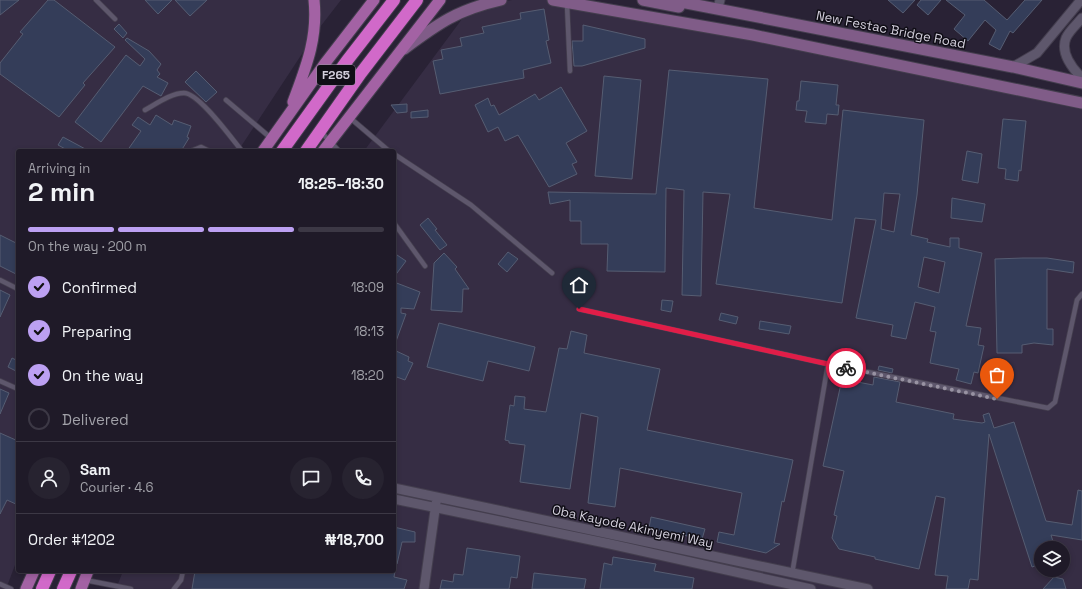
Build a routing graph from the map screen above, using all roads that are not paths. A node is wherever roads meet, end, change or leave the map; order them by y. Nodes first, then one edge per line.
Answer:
1 (96, 0) edge
2 (314, 0) edge
3 (374, 0) edge
4 (394, 0) edge
5 (417, 0) edge
6 (440, 0) edge
7 (501, 0) edge
8 (554, 0) edge
9 (600, 0) edge
10 (643, 0) edge
11 (671, 0) edge
12 (1081, 0) edge
13 (567, 2) junction
14 (719, 4) edge
15 (1082, 18) edge
16 (115, 20) dead end
17 (799, 25) junction
18 (794, 43) junction
19 (396, 55) junction
20 (1013, 66) junction
21 (570, 72) dead end
22 (1082, 78) edge
23 (1082, 83) edge
24 (226, 100) dead end
25 (1082, 103) edge
26 (144, 110) dead end
27 (349, 117) junction
28 (287, 118) junction
29 (319, 131) junction
30 (272, 139) junction
31 (331, 142) junction
32 (240, 149) edge
33 (264, 149) edge
34 (283, 149) edge
35 (307, 149) edge
36 (325, 149) edge
37 (337, 149) edge
38 (387, 149) edge
39 (396, 155) edge
40 (396, 226) edge
41 (425, 266) dead end
42 (552, 273) dead end
43 (0, 280) edge
44 (16, 288) edge
45 (1082, 294) edge
46 (579, 309) dead end
47 (828, 364) junction
48 (0, 381) edge
49 (16, 388) edge
50 (396, 488) edge
51 (437, 498) junction
52 (396, 499) edge
53 (435, 508) junction
54 (33, 573) edge
55 (49, 573) edge
56 (70, 573) edge
57 (183, 573) edge
58 (792, 574) junction
59 (85, 580) edge
60 (0, 584) edge
61 (11, 589) edge
62 (26, 589) edge
63 (42, 589) edge
64 (63, 589) edge
65 (131, 589) edge
66 (174, 589) edge
67 (424, 589) edge
68 (811, 589) edge
69 (868, 589) edge

1 - 16 lane
2 - 28 main road
3 - 28 main road
4 - 34 highway, F265
5 - 29 highway, F265
6 - 19 main road
7 - 19 main road
8 - 13 main road
9 - 18 main road
10 - 17 main road
11 - 14 main road, New Festac Bridge Road
12 - 20 street
13 - 18 main road
13 - 21 lane
14 - 17 main road, New Festac Bridge Road
15 - 22 street
17 - 20 main road, New Festac Bridge Road
18 - 25 main road
19 - 27 main road
20 - 23 main road, New Festac Bridge Road
24 - 30 lane
26 - 32 lane
27 - 31 main road
27 - 38 lane
28 - 30 main road
29 - 31 lane
29 - 35 highway, F265
30 - 33 main road
31 - 36 main road
31 - 37 lane
39 - 42 lane
40 - 41 lane
43 - 44 lane
45 - 47 lane
46 - 47 lane
47 - 58 lane
48 - 49 lane
50 - 51 street, Oba Kayode Akinyemi Way
51 - 53 street
51 - 58 street, Oba Kayode Akinyemi Way
52 - 53 street, Oba Kayode Akinyemi Way
53 - 67 street
53 - 68 street, Oba Kayode Akinyemi Way
54 - 62 main road
55 - 63 highway
56 - 64 highway
57 - 66 lane
58 - 69 street, Oba Kayode Akinyemi Way
59 - 65 lane
60 - 61 lane

